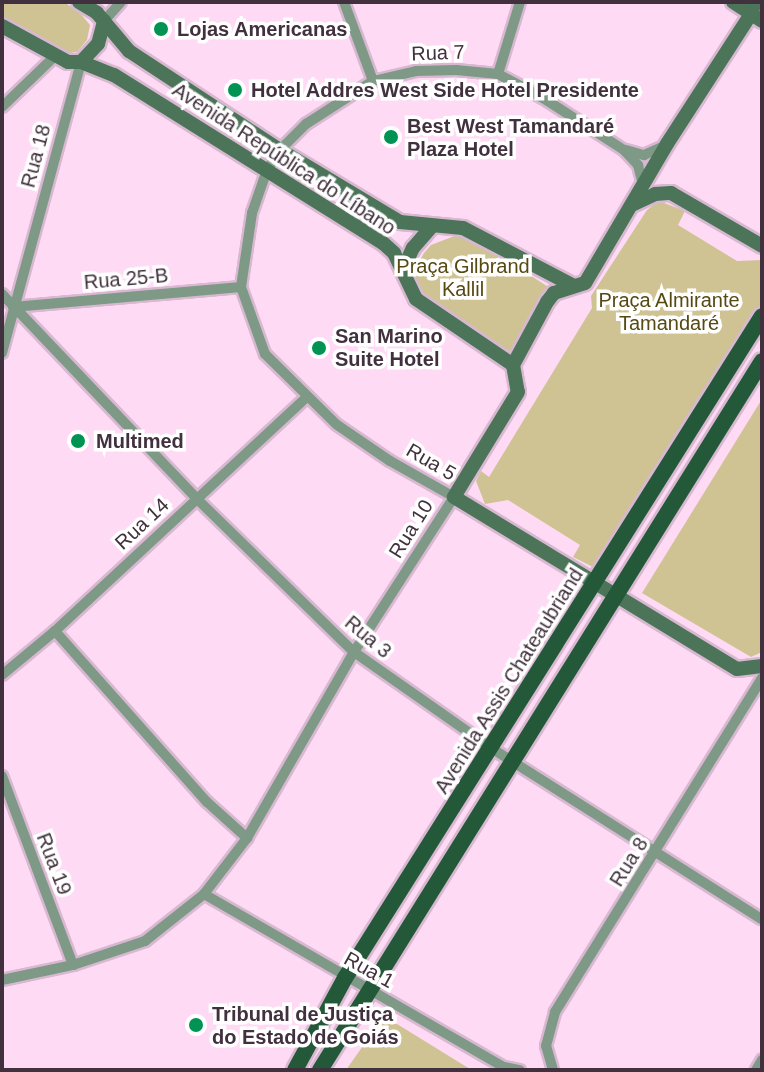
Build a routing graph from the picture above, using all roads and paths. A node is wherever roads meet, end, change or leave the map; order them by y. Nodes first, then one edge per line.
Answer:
1 (79, 2) edge
2 (121, 2) edge
3 (344, 2) edge
4 (520, 2) edge
5 (733, 2) edge
6 (756, 12) edge
7 (104, 21) junction
8 (2, 26) edge
9 (55, 56) junction
10 (81, 62) junction
11 (498, 74) junction
12 (373, 81) junction
13 (2, 107) edge
14 (667, 144) junction
15 (280, 150) junction
16 (624, 150) junction
17 (267, 170) junction
18 (643, 185) junction
19 (634, 204) junction
20 (431, 227) junction
21 (762, 246) edge
22 (403, 270) junction
23 (572, 285) junction
24 (241, 287) junction
25 (2, 294) edge
26 (13, 307) junction
27 (762, 316) edge
28 (2, 353) edge
29 (762, 361) edge
30 (513, 365) junction
31 (307, 397) junction
32 (454, 497) junction
33 (196, 498) junction
34 (595, 583) junction
35 (614, 596) junction
36 (55, 631) junction
37 (354, 652) junction
38 (762, 666) edge
39 (2, 675) edge
40 (761, 682) edge
41 (491, 748) junction
42 (511, 760) junction
43 (2, 776) edge
44 (247, 838) junction
45 (656, 853) junction
46 (204, 894) junction
47 (762, 919) edge
48 (73, 965) junction
49 (345, 978) junction
50 (2, 980) edge
51 (367, 990) junction
52 (762, 1060) edge
53 (295, 1070) edge
54 (320, 1070) edge
55 (520, 1070) edge
56 (553, 1070) edge
57 (756, 1070) edge

1 - 7 main road, Avenida República do Líbano
2 - 7 street
3 - 12 street
4 - 11 street
5 - 6 main road
6 - 14 main road, Rua 10
7 - 10 main road
7 - 15 main road, Avenida República do Líbano
8 - 9 main road, Avenida República do Líbano
9 - 10 main road, Avenida República do Líbano
9 - 13 street
10 - 17 main road, Avenida República do Líbano
10 - 26 street, Rua 18
11 - 12 street, Rua 7
11 - 16 street, Rua 7
12 - 15 street, Rua 7
14 - 16 street
14 - 18 main road, Rua 10
15 - 17 street, Rua 7
15 - 20 main road, Avenida República do Líbano
16 - 18 street, Rua 7
17 - 22 main road, Avenida República do Líbano
17 - 24 street, Rua 5
18 - 19 main road, Rua 10
19 - 21 main road
19 - 23 main road, Rua 10
20 - 22 main road
20 - 23 main road, Avenida República do Líbano
22 - 30 main road, Avenida República do Líbano
23 - 30 main road, Rua 10
24 - 26 street, Rua 25-B
24 - 31 street, Rua 5
25 - 26 street, Rua 3
26 - 28 street, Rua 18
26 - 33 street, Rua 3
27 - 34 main road, Avenida Assis Chateaubriand
29 - 35 main road
30 - 32 main road, Rua 10
31 - 32 street, Rua 5
31 - 33 street, Rua 14
32 - 34 main road, Rua 5
32 - 37 street, Rua 10
33 - 36 street, Rua 14
33 - 37 street, Rua 3
34 - 35 main road, Rua 5
34 - 41 main road, Avenida Assis Chateaubriand
35 - 38 main road, Rua 5
35 - 42 main road
36 - 39 street, Rua 14
36 - 44 street
37 - 41 street, Rua 3
37 - 44 street, Rua 10
40 - 45 street, Rua 8
41 - 42 street, Rua 3
41 - 49 main road, Avenida Assis Chateaubriand
42 - 45 street, Rua 3
42 - 51 main road
43 - 48 street, Rua 19
44 - 46 street, Rua 10
45 - 47 street, Rua 3
45 - 56 street, Rua 8
46 - 48 street, Rua 10
46 - 49 street, Rua 1
48 - 50 street, Rua 10
49 - 51 street, Rua 1
49 - 53 main road, Avenida Assis Chateaubriand
51 - 54 main road
51 - 55 street, Rua 1
52 - 57 street

